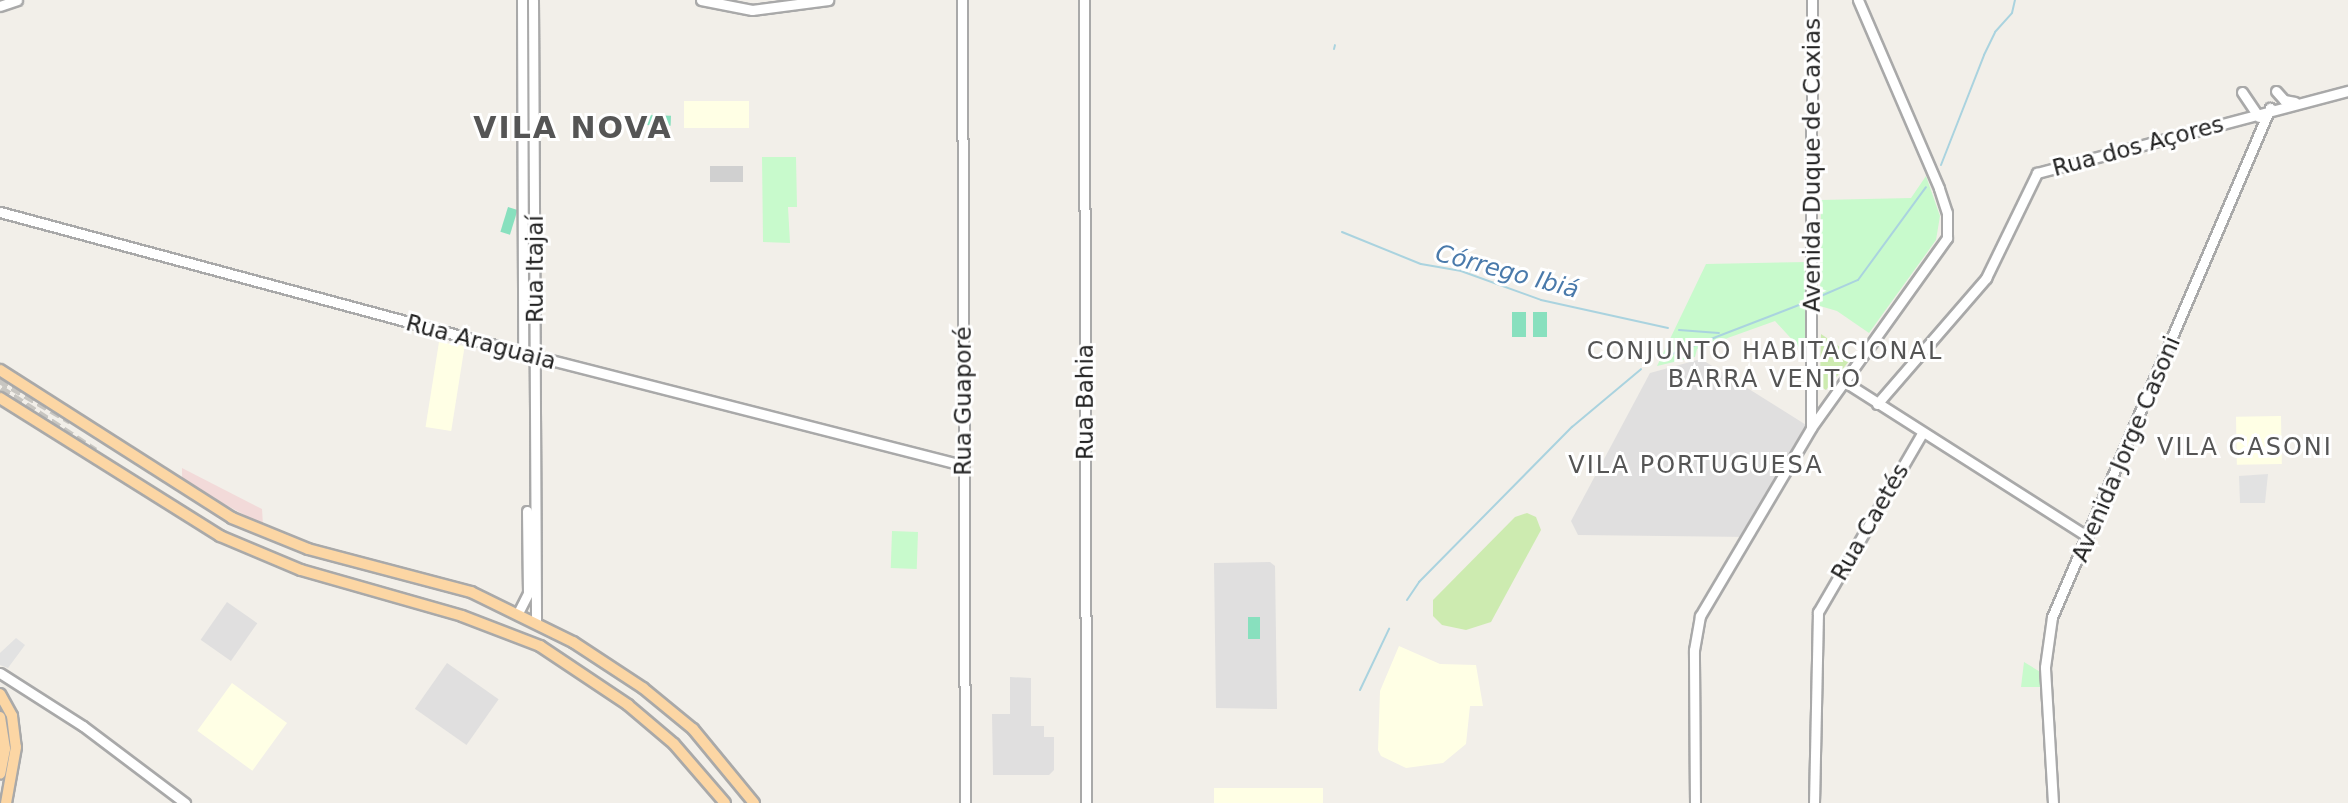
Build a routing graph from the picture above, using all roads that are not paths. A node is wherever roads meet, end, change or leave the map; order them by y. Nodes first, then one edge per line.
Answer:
1 (17, 0) edge
2 (522, 0) edge
3 (533, 0) edge
4 (701, 0) edge
5 (828, 0) edge
6 (962, 0) edge
7 (1084, 0) edge
8 (1812, 0) edge
9 (1858, 0) edge
10 (0, 6) edge
11 (2277, 91) dead end
12 (2348, 91) edge
13 (2242, 92) dead end
14 (2296, 103) junction
15 (2270, 108) junction
16 (2257, 113) junction
17 (2262, 129) junction
18 (0, 212) edge
19 (523, 353) junction
20 (535, 356) junction
21 (0, 370) edge
22 (1844, 382) junction
23 (0, 398) edge
24 (1877, 404) junction
25 (1811, 428) junction
26 (1922, 433) junction
27 (964, 465) junction
28 (527, 511) dead end
29 (2088, 537) junction
30 (518, 613) junction
31 (536, 622) junction
32 (0, 673) edge
33 (0, 694) edge
34 (0, 717) edge
35 (0, 774) edge
36 (6, 803) edge
37 (186, 803) edge
38 (725, 803) edge
39 (754, 803) edge
40 (965, 803) edge
41 (1086, 803) edge
42 (1695, 803) edge
43 (1814, 803) edge
44 (2053, 803) edge

1 - 10 street
2 - 19 street, Rua Itajaí
3 - 20 street, Rua Itajaí
4 - 5 street
6 - 27 street, Rua Guaporé
7 - 41 street, Rua Bahia
8 - 25 street, Avenida Duque de Caxias
9 - 22 street
11 - 14 street
12 - 14 street, Rua dos Açores
13 - 16 street
14 - 15 street, Rua dos Açores
15 - 16 street, Rua dos Açores
15 - 17 street, Avenida Jorge Casoni
16 - 17 street
16 - 24 street, Rua dos Açores
17 - 29 street, Avenida Jorge Casoni
18 - 19 street, Rua Araguaia
19 - 20 street, Rua Araguaia
20 - 27 street, Rua Araguaia
20 - 31 street, Rua Itajaí
21 - 30 main road
22 - 24 street
22 - 25 street
23 - 38 main road
24 - 26 street
25 - 42 street, Avenida Duque de Caxias
26 - 29 street
26 - 43 street, Rua Caetés
27 - 40 street, Rua Guaporé
28 - 30 street
29 - 44 street, Avenida Jorge Casoni
30 - 31 main road
31 - 39 main road
32 - 37 street
33 - 36 main road
34 - 35 main road

